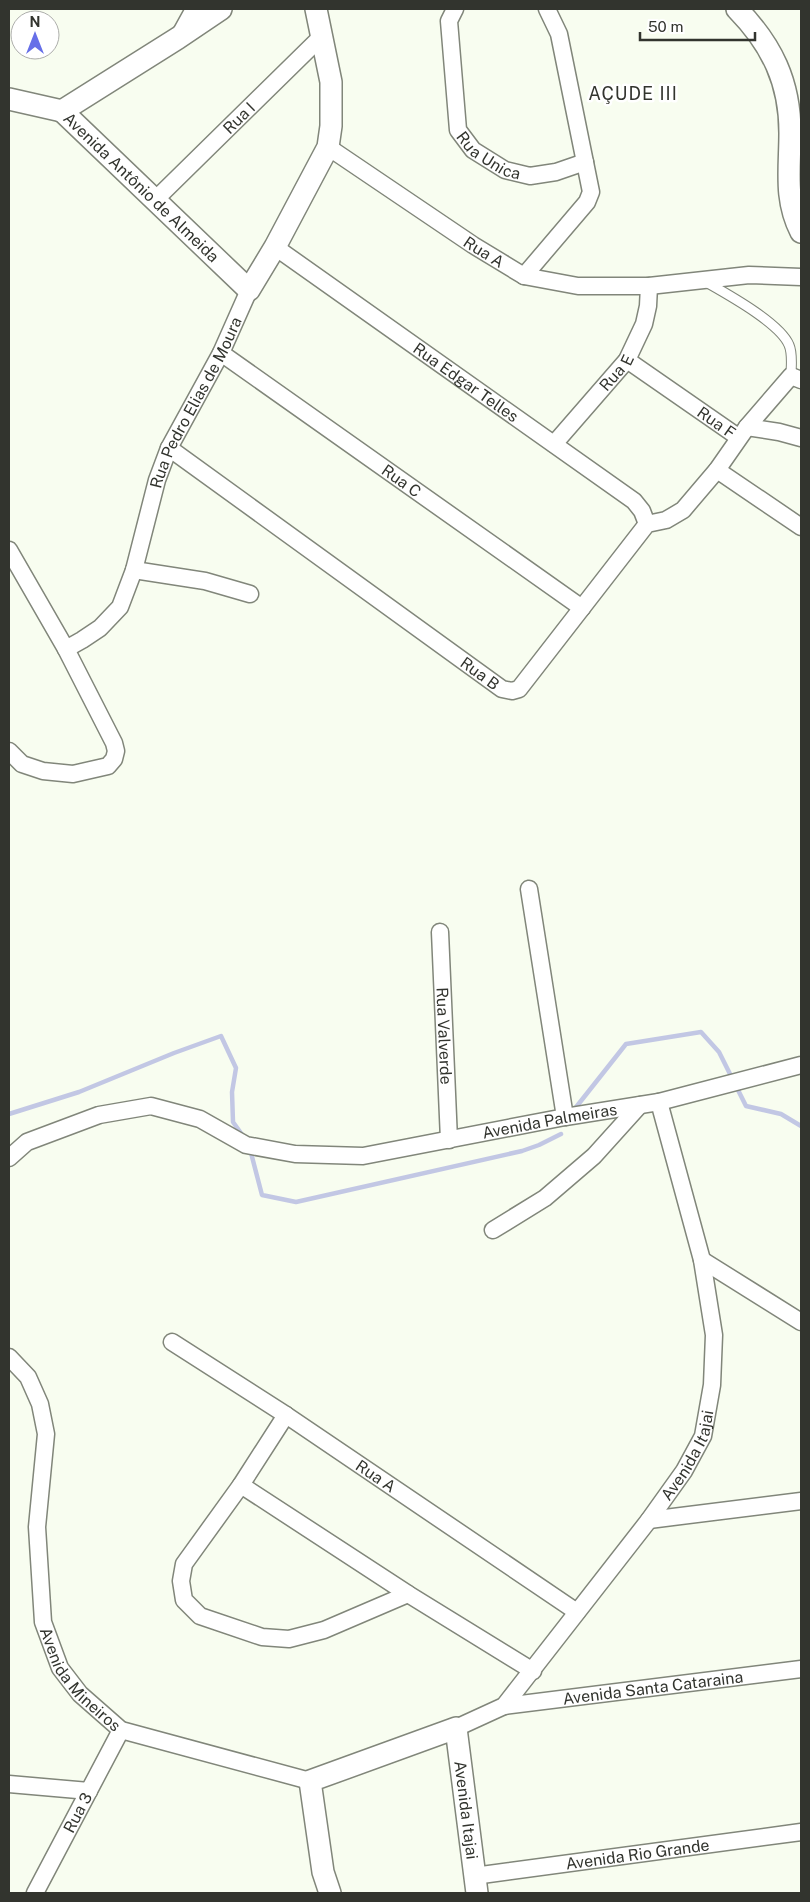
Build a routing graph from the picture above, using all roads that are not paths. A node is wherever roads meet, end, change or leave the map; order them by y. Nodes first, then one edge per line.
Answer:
1 (194, 9) edge
2 (221, 9) edge
3 (316, 9) edge
4 (455, 9) edge
5 (547, 9) edge
6 (738, 9) edge
7 (322, 36) junction
8 (178, 38) junction
9 (9, 99) edge
10 (62, 111) junction
11 (328, 147) junction
12 (585, 162) junction
13 (156, 199) junction
14 (801, 232) edge
15 (276, 247) junction
16 (524, 276) junction
17 (801, 277) edge
18 (702, 280) junction
19 (649, 286) junction
20 (249, 290) junction
21 (221, 353) junction
22 (627, 360) junction
23 (796, 378) edge
24 (742, 432) junction
25 (801, 438) edge
26 (554, 444) junction
27 (169, 448) junction
28 (717, 470) junction
29 (647, 524) junction
30 (801, 527) edge
31 (9, 550) edge
32 (134, 570) junction
33 (250, 594) dead end
34 (582, 608) junction
35 (66, 649) junction
36 (9, 751) edge
37 (529, 889) dead end
38 (440, 932) dead end
39 (801, 1064) edge
40 (659, 1102) junction
41 (640, 1105) junction
42 (566, 1117) junction
43 (449, 1140) junction
44 (9, 1158) edge
45 (493, 1230) dead end
46 (702, 1260) junction
47 (801, 1322) edge
48 (172, 1342) dead end
49 (9, 1356) edge
50 (286, 1416) junction
51 (241, 1485) junction
52 (801, 1501) edge
53 (649, 1520) junction
54 (408, 1594) junction
55 (577, 1612) junction
56 (801, 1669) edge
57 (533, 1671) junction
58 (504, 1706) junction
59 (456, 1728) junction
60 (121, 1730) junction
61 (310, 1781) junction
62 (9, 1784) edge
63 (89, 1791) junction
64 (801, 1832) edge
65 (476, 1884) edge
66 (35, 1893) edge
67 (330, 1893) edge

1 - 8 street
2 - 8 street, Avenida Antônio de Almeida
3 - 7 street
4 - 12 street, Rua Unica
5 - 12 street
6 - 14 street
7 - 11 street
7 - 13 street, Rua I
8 - 10 street, Avenida Antônio de Almeida
9 - 10 street
10 - 13 street, Avenida Antônio de Almeida
11 - 15 street, Rua Pedro Elias de Moura
11 - 16 street, Rua A
12 - 16 street
13 - 20 street, Avenida Antônio de Almeida
15 - 20 street, Rua Pedro Elias de Moura
15 - 26 street, Rua Edgar Telles
16 - 19 street, Rua A
17 - 18 street, Rua A
18 - 19 street, Rua A
18 - 23 lane
19 - 22 street, Rua E
20 - 21 street, Rua Pedro Elias de Moura
21 - 27 street, Rua Pedro Elias de Moura
21 - 34 street, Rua C
22 - 24 street, Rua F
22 - 26 street, Rua E
23 - 24 street, Rua F
24 - 25 street
24 - 28 street
26 - 29 street, Rua Edgar Telles
27 - 32 street, Rua Pedro Elias de Moura
27 - 34 street, Rua B
28 - 29 street
28 - 30 street
29 - 34 street, Rua B
31 - 35 street
32 - 33 street
32 - 35 street, Rua Pedro Elias de Moura
35 - 36 street
37 - 42 street
38 - 43 street, Rua Valverde
39 - 40 street, Avenida Palmeiras
40 - 41 street, Avenida Palmeiras
40 - 46 street, Avenida Itajai
41 - 42 street, Avenida Palmeiras
41 - 45 street
42 - 43 street, Avenida Palmeiras
43 - 44 street, Avenida Palmeiras
46 - 47 street
46 - 53 street, Avenida Itajai
48 - 50 street, Rua A
49 - 60 street, Avenida Mineiros
50 - 51 street
50 - 55 street, Rua A
51 - 54 street
51 - 54 street
52 - 53 street
53 - 55 street, Avenida Itajai
54 - 57 street
55 - 57 street, Avenida Itajai
56 - 58 street, Avenida Santa Cataraina
57 - 58 street, Avenida Itajai
58 - 59 street, Avenida Itajai
59 - 61 street, Avenida Itajai
59 - 65 street, Avenida Itajai
60 - 61 street, Avenida Mineiros
60 - 63 street, Rua 3
61 - 67 street
62 - 63 street
63 - 66 street, Rua 3
64 - 65 street, Avenida Rio Grande

